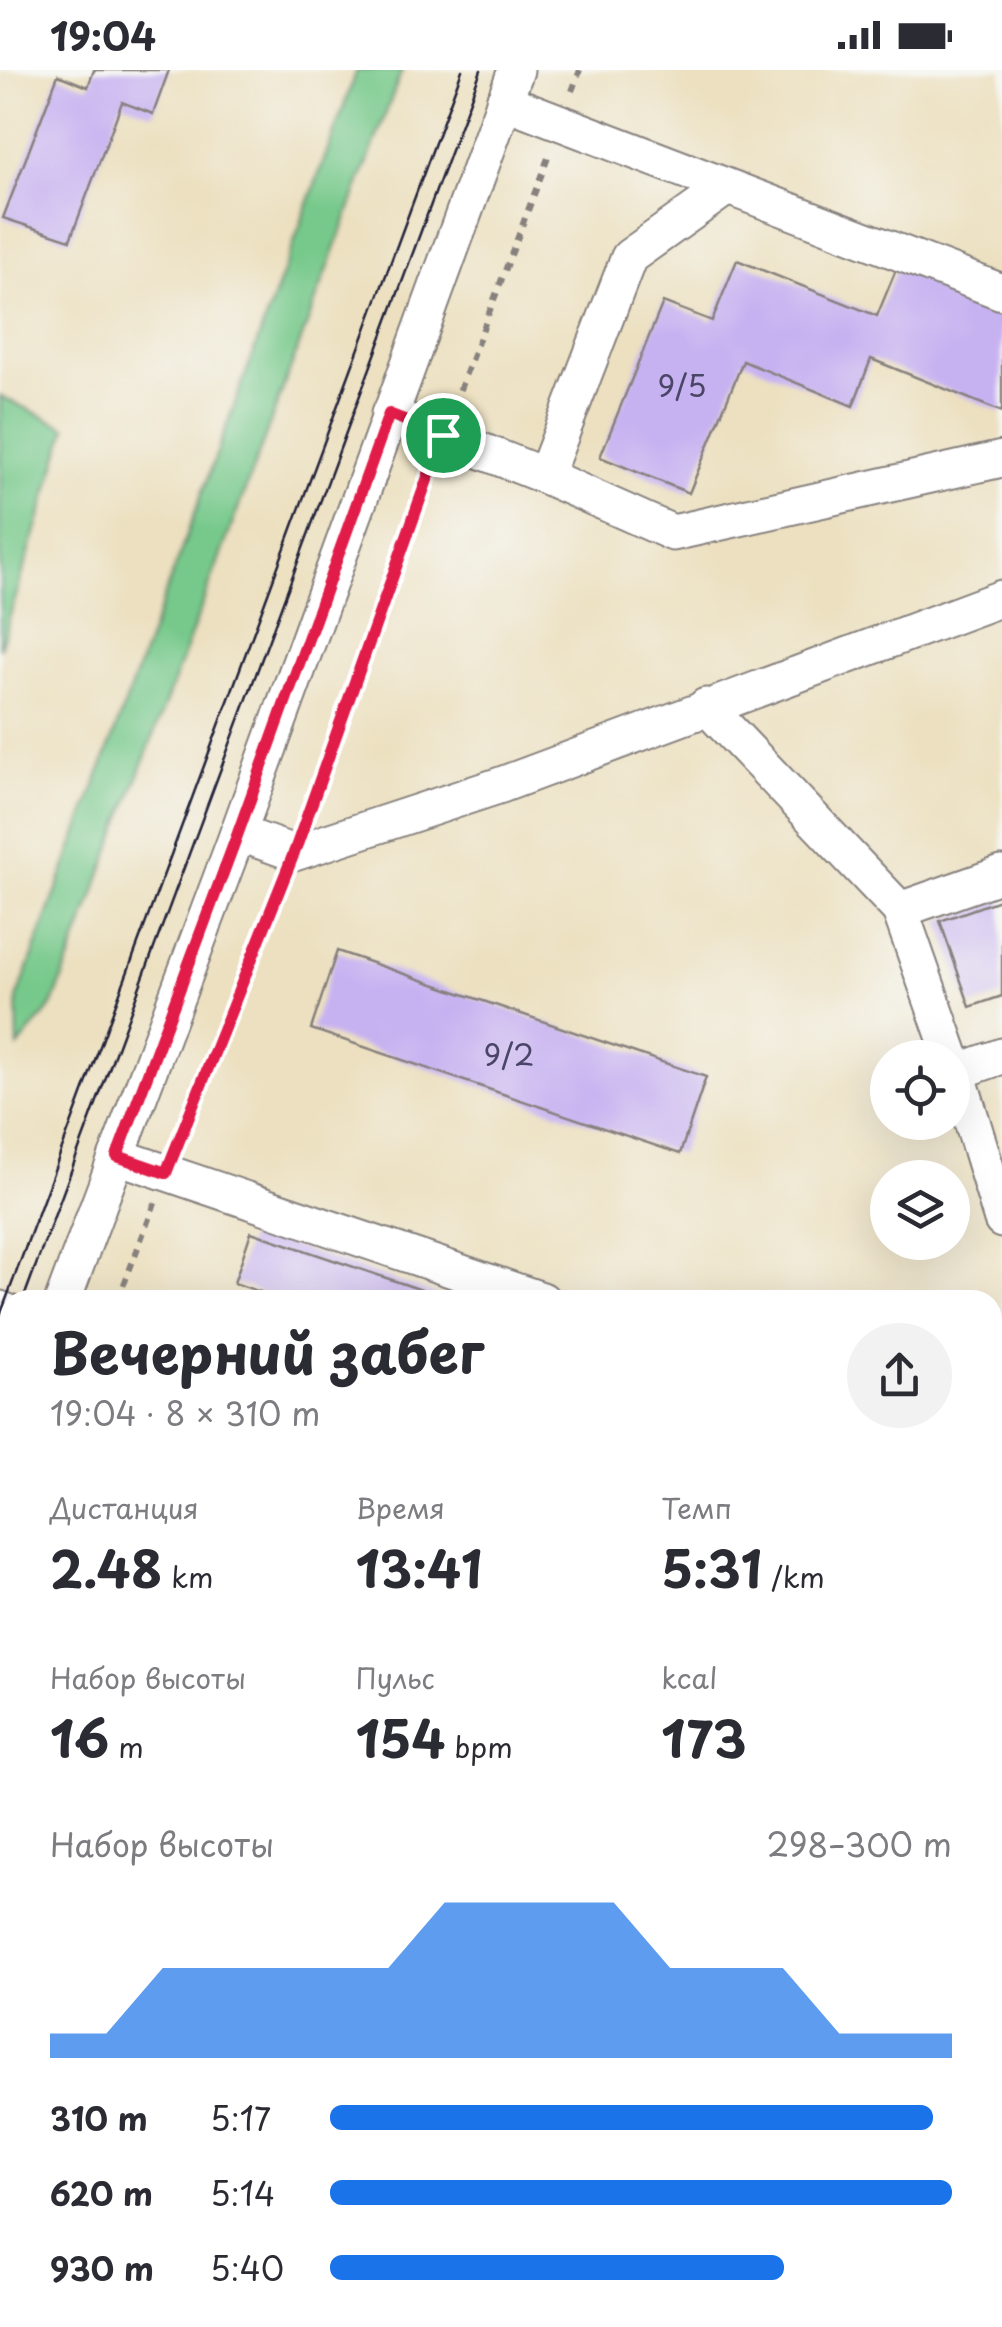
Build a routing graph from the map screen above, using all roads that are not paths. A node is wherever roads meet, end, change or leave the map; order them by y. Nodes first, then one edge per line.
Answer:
1 (510, 85) edge
2 (727, 187) junction
3 (1002, 292) edge
4 (389, 414) junction
5 (1002, 459) edge
6 (545, 476) junction
7 (1002, 598) edge
8 (706, 706) junction
9 (238, 833) junction
10 (1002, 874) edge
11 (900, 910) junction
12 (946, 1040) edge
13 (1002, 1056) edge
14 (970, 1061) edge
15 (970, 1115) edge
16 (117, 1156) junction
17 (1002, 1220) edge
18 (66, 1290) edge
19 (512, 1290) edge

1 - 2 street
1 - 4 street
2 - 3 street
2 - 6 street
4 - 6 street
4 - 9 street
5 - 6 street
7 - 8 street
8 - 9 street
8 - 11 street
9 - 16 street
10 - 11 street
11 - 12 street
13 - 14 street
15 - 17 street
16 - 18 street
16 - 19 street

